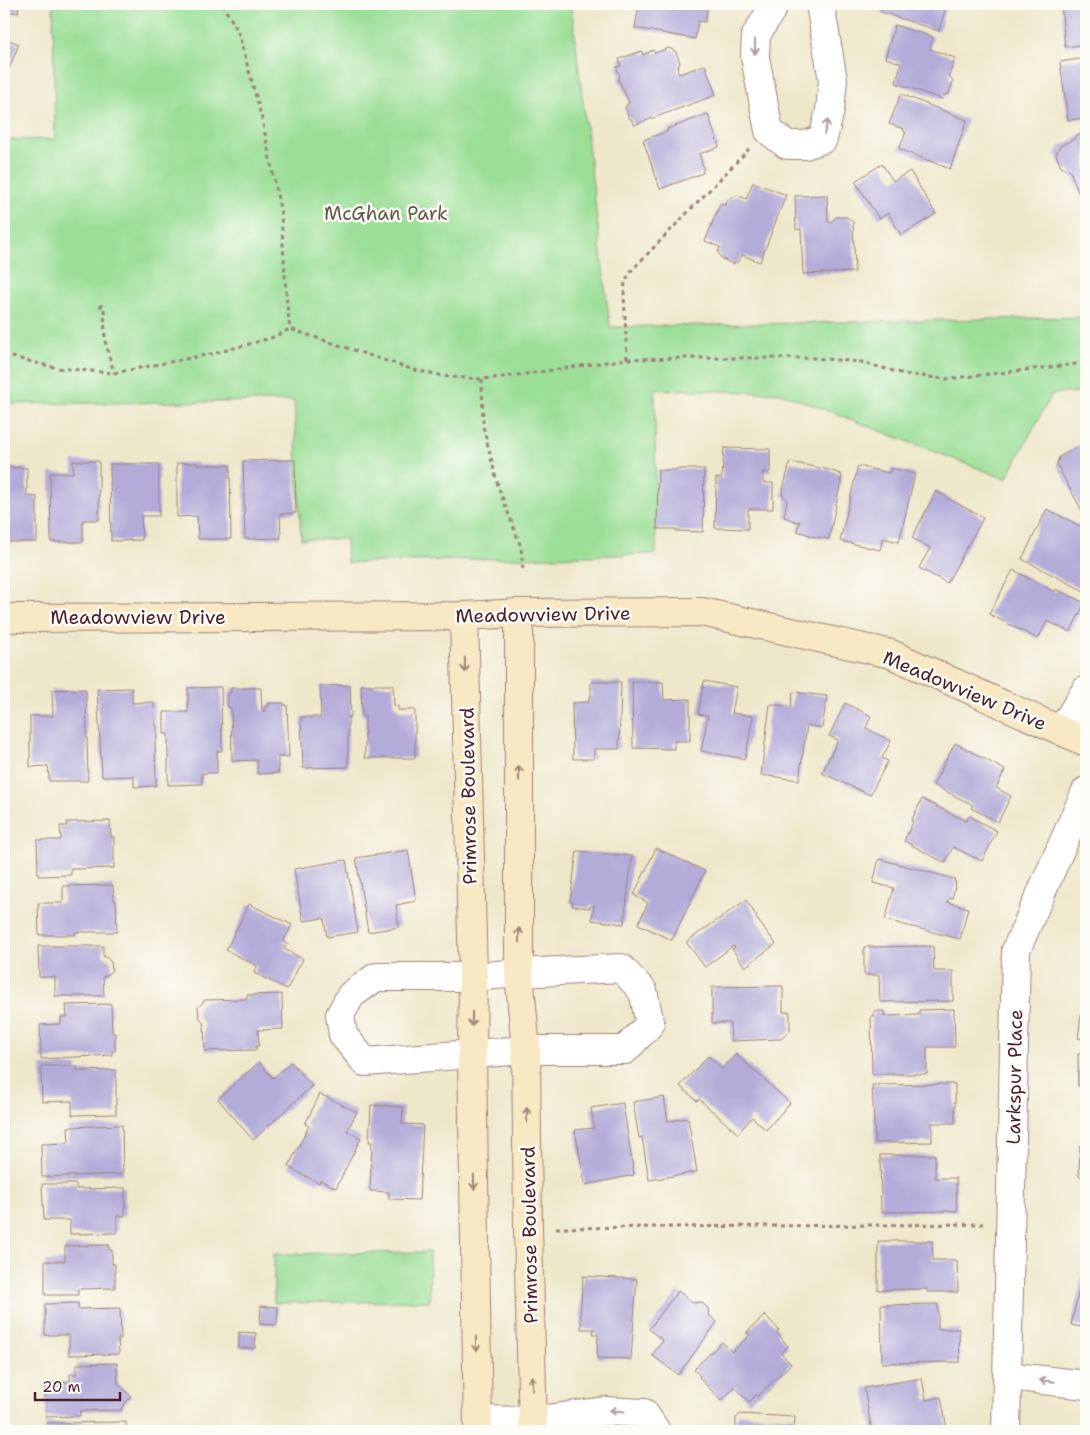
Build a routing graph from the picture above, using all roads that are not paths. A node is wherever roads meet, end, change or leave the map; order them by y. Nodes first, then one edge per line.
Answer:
1 (775, 4) edge
2 (820, 4) edge
3 (519, 613) junction
4 (464, 616) junction
5 (4, 618) edge
6 (1086, 690) edge
7 (1061, 731) junction
8 (1086, 742) edge
9 (1086, 792) edge
10 (520, 973) junction
11 (473, 977) junction
12 (526, 1050) junction
13 (472, 1054) junction
14 (1008, 1376) junction
15 (1086, 1385) edge
16 (478, 1426) edge
17 (533, 1426) edge
18 (656, 1431) edge
19 (1006, 1431) edge

1 -> 2 street
3 - 4 street, Meadowview Drive
3 - 7 street, Meadowview Drive
10 -> 3 street, Primrose Boulevard
4 - 5 street, Meadowview Drive
4 -> 11 street, Primrose Boulevard
6 - 7 street, Meadowview Drive
7 - 8 street, Meadowview Drive
9 - 14 street, Larkspur Place
10 - 11 street
10 - 12 street, Primrose Boulevard
10 - 12 street
11 -> 13 street, Primrose Boulevard
11 - 13 street
12 - 13 street
17 -> 12 street, Primrose Boulevard
13 -> 16 street, Primrose Boulevard
15 -> 14 street
14 - 19 street, Larkspur Place
16 - 17 street, Primrose Boulevard
18 -> 17 street, Primrose Boulevard

